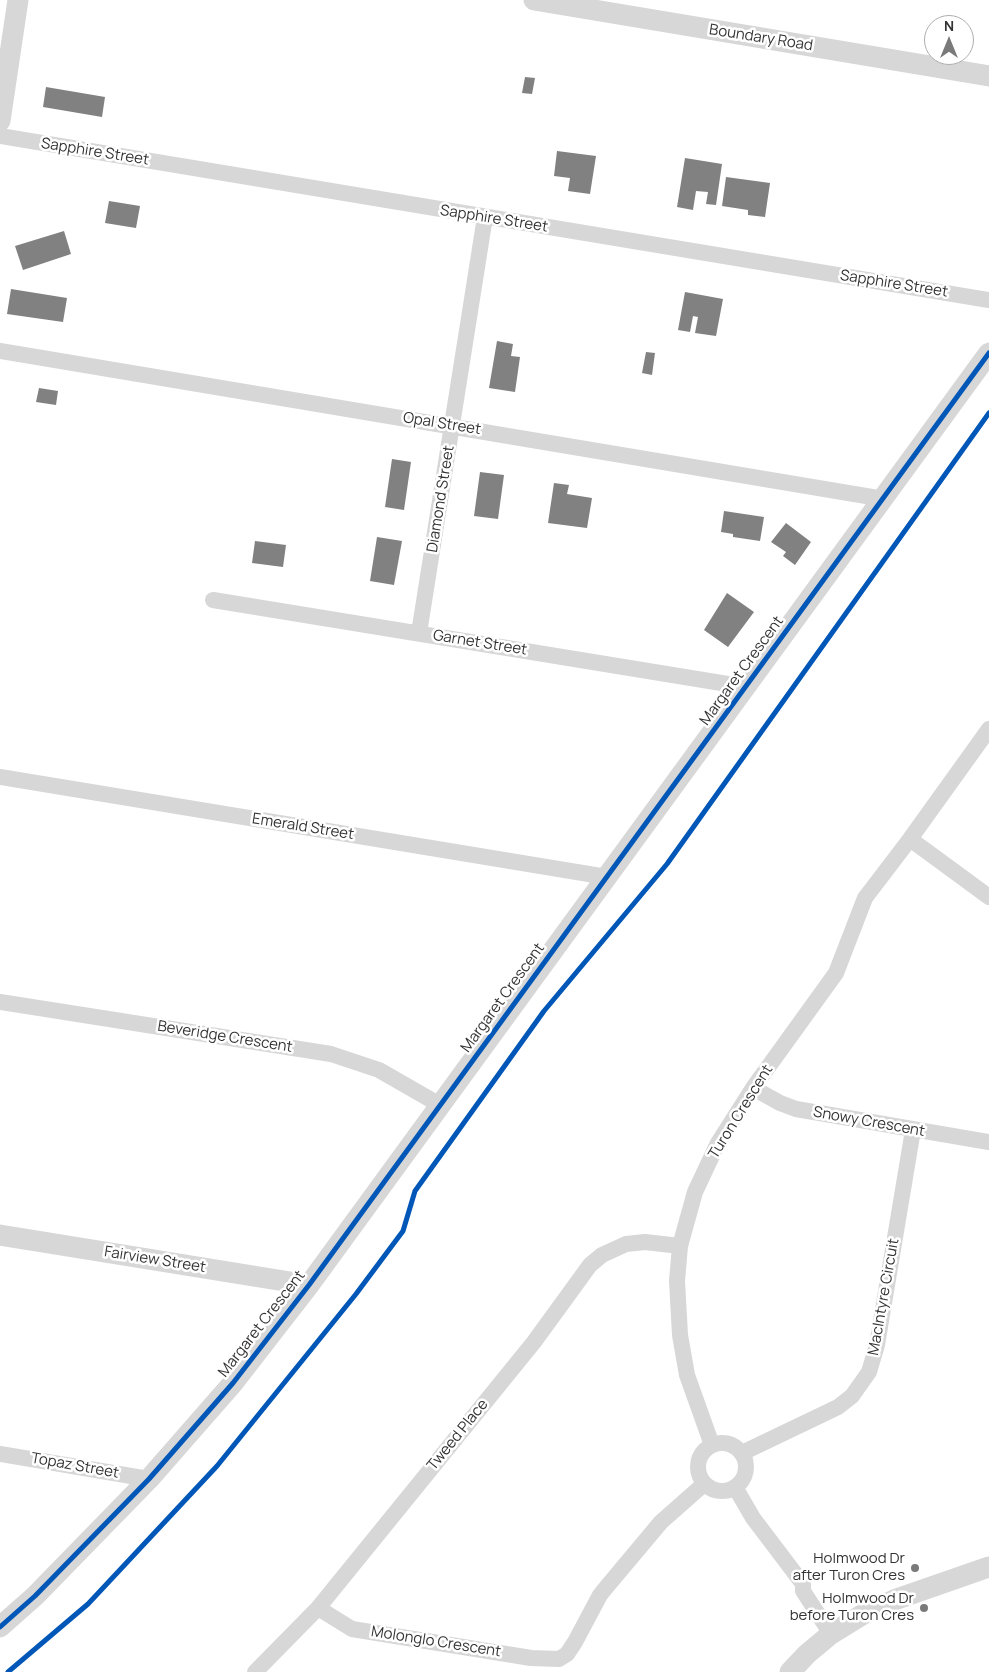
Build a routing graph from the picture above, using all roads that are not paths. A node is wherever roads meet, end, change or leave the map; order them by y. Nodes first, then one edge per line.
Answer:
1 (18, 0) edge
2 (534, 0) edge
3 (559, 2) edge
4 (989, 76) edge
5 (0, 122) edge
6 (0, 136) edge
7 (486, 217) junction
8 (989, 300) edge
9 (0, 351) edge
10 (989, 354) edge
11 (453, 425) junction
12 (884, 498) junction
13 (213, 600) dead end
14 (419, 633) junction
15 (746, 687) junction
16 (989, 728) edge
17 (0, 777) edge
18 (910, 839) junction
19 (606, 877) junction
20 (989, 897) edge
21 (0, 1002) edge
22 (753, 1088) junction
23 (440, 1105) junction
24 (912, 1130) junction
25 (989, 1142) edge
26 (0, 1235) edge
27 (680, 1246) junction
28 (309, 1285) junction
29 (712, 1445) junction
30 (742, 1453) junction
31 (0, 1454) edge
32 (149, 1479) junction
33 (704, 1484) junction
34 (735, 1487) junction
35 (989, 1567) edge
36 (318, 1608) junction
37 (0, 1628) edge
38 (836, 1632) junction
39 (255, 1672) edge
40 (790, 1672) edge

1 - 5 street
2 - 3 street, Boundary Road
3 - 4 street, Boundary Road
6 - 7 street, Sapphire Street
7 - 8 street, Sapphire Street
7 - 11 street, Diamond Street
9 - 11 street, Opal Street
10 - 12 street, Margaret Crescent
11 - 12 street, Opal Street
11 - 14 street, Diamond Street
12 - 15 street, Margaret Crescent
13 - 14 street, Garnet Street
14 - 15 street, Garnet Street
15 - 19 street, Margaret Crescent
16 - 18 street, Turon Crescent
17 - 19 street, Emerald Street
18 - 20 street
18 - 22 street, Turon Crescent
19 - 23 street, Margaret Crescent
21 - 23 street, Beveridge Crescent
22 - 24 street, Snowy Crescent
22 - 27 street, Turon Crescent
23 - 28 street, Margaret Crescent
24 - 25 street, Snowy Crescent
24 - 30 street, MacIntyre Circuit
26 - 28 street, Fairview Street
27 - 29 street, Turon Crescent
27 - 36 street, Tweed Place
28 - 32 street, Margaret Crescent
29 - 30 street
29 - 33 street
30 - 34 street
31 - 32 street, Topaz Street
32 - 37 street, Margaret Crescent
33 - 34 street
33 - 36 street, Molonglo Crescent
34 - 38 street
35 - 38 street
36 - 39 street, Tweed Place
38 - 40 street

